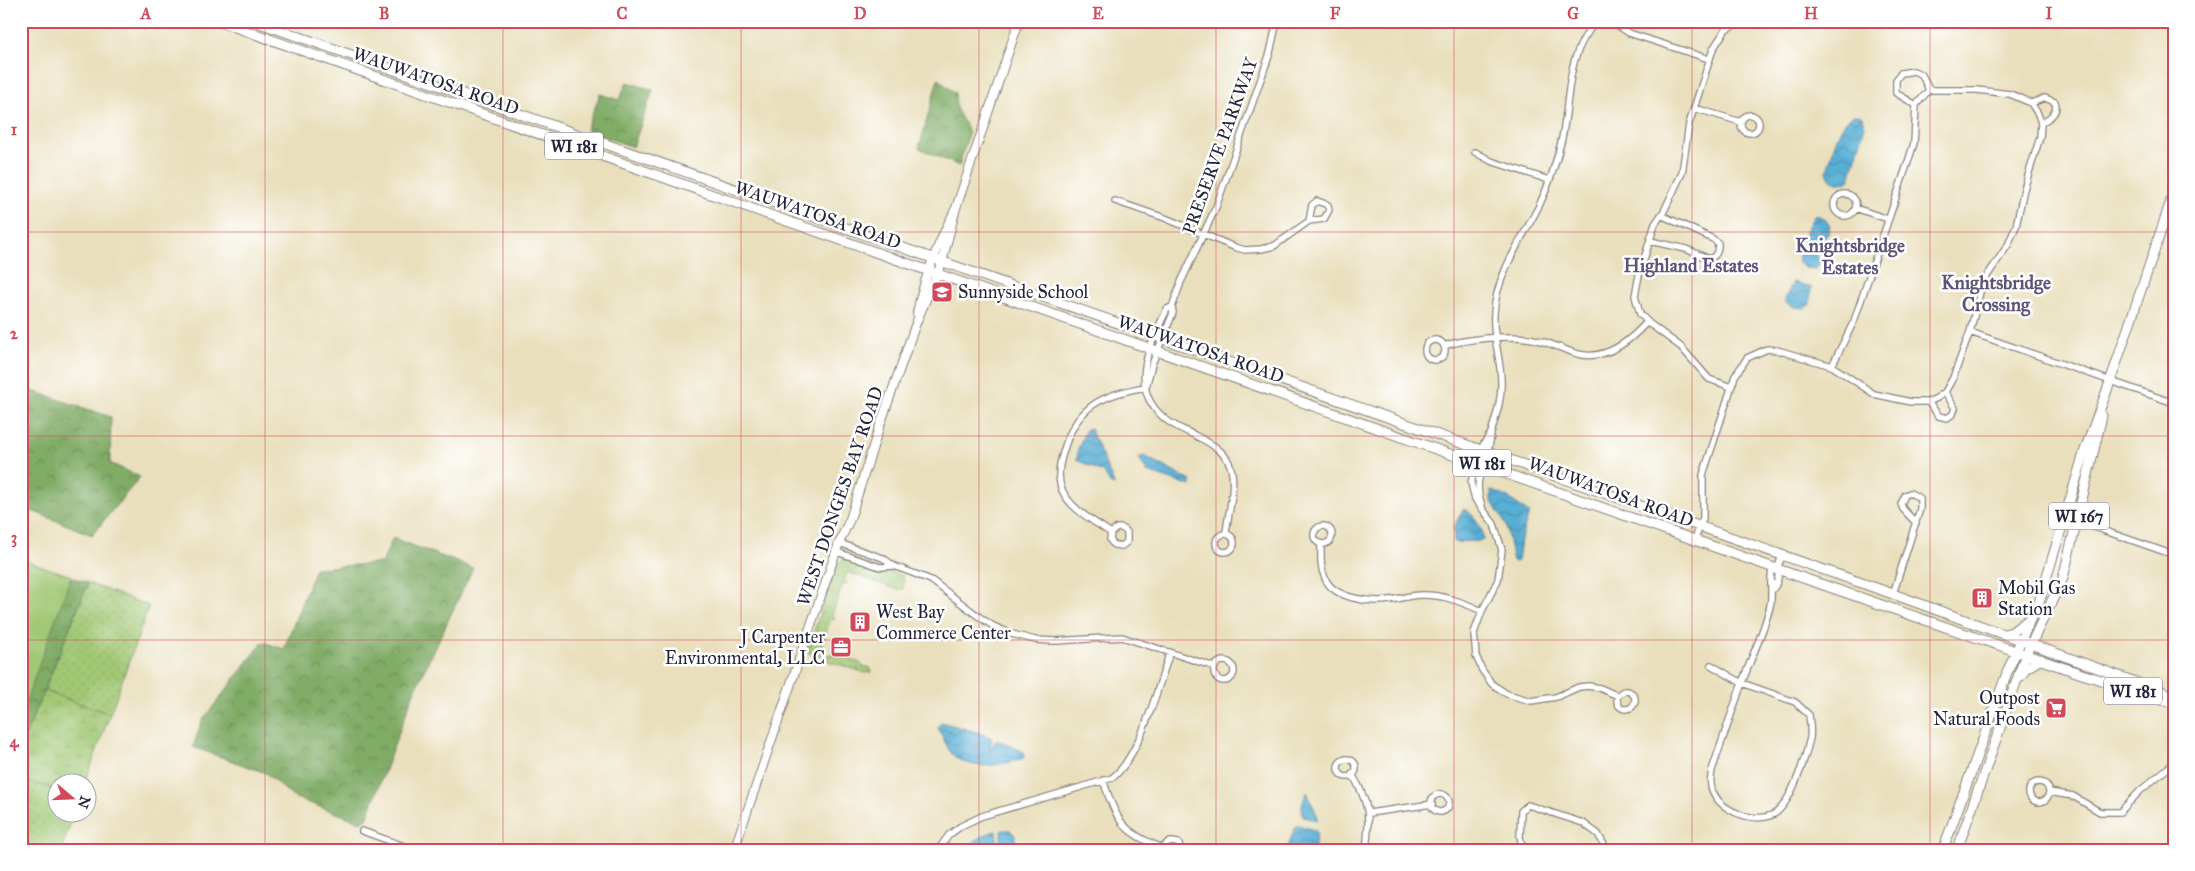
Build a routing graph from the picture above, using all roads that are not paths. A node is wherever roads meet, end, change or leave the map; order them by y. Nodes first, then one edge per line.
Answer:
1 (218, 21) edge
2 (254, 21) edge
3 (1019, 21) edge
4 (1277, 21) edge
5 (1597, 21) edge
6 (1611, 21) edge
7 (1742, 21) edge
8 (1709, 59) junction
9 (1929, 90) junction
10 (2031, 103) junction
11 (1916, 105) junction
12 (1694, 108) junction
13 (1741, 122) dead end
14 (2041, 123) junction
15 (1475, 152) dead end
16 (1549, 180) junction
17 (2174, 192) edge
18 (1115, 201) dead end
19 (1855, 208) dead end
20 (1661, 215) junction
21 (1888, 219) junction
22 (1309, 221) dead end
23 (1204, 235) junction
24 (1650, 240) junction
25 (936, 266) junction
26 (1647, 322) junction
27 (1970, 332) junction
28 (1159, 338) junction
29 (1496, 338) junction
30 (1444, 346) dead end
31 (1154, 350) junction
32 (1832, 366) junction
33 (2110, 382) junction
34 (1146, 386) junction
35 (1731, 386) junction
36 (1945, 392) junction
37 (1928, 402) junction
38 (2174, 403) edge
39 (1484, 451) junction
40 (1480, 463) junction
41 (2065, 517) junction
42 (2078, 521) junction
43 (1916, 523) junction
44 (1699, 528) junction
45 (1111, 532) dead end
46 (1226, 533) dead end
47 (1695, 539) junction
48 (840, 544) junction
49 (1321, 544) dead end
50 (837, 552) junction
51 (2174, 555) edge
52 (1782, 556) junction
53 (894, 566) junction
54 (1777, 569) junction
55 (1893, 594) junction
56 (1482, 611) junction
57 (2042, 611) junction
58 (2030, 618) junction
59 (2041, 625) junction
60 (1951, 628) junction
61 (2004, 634) junction
62 (1994, 643) junction
63 (2023, 647) junction
64 (2053, 651) junction
65 (1170, 652) junction
66 (2041, 659) junction
67 (2084, 663) junction
68 (1711, 665) dead end
69 (1215, 667) dead end
70 (2009, 668) junction
71 (1742, 683) junction
72 (2013, 689) junction
73 (1618, 696) dead end
74 (2174, 696) edge
75 (2174, 704) edge
76 (2007, 707) junction
77 (2174, 763) edge
78 (1352, 774) dead end
79 (1103, 780) junction
80 (2049, 792) dead end
81 (1432, 804) dead end
82 (1369, 813) junction
83 (362, 831) dead end
84 (1163, 849) edge
85 (415, 850) edge
86 (734, 850) edge
87 (938, 850) edge
88 (1182, 850) edge
89 (1366, 850) edge
90 (1523, 850) edge
91 (1607, 850) edge
92 (1943, 850) edge
93 (1957, 850) edge

1 - 25 main road, WAUWATOSA ROAD / WI 181
2 - 25 main road, WAUWATOSA ROAD / WI 181
3 - 25 street, WEST DONGES BAY ROAD
4 - 23 street, PRESERVE PARKWAY
5 - 16 street
6 - 8 street
7 - 8 street
8 - 12 street
9 - 10 street
9 - 11 street
9 - 11 street
10 - 14 street
10 - 14 street
11 - 21 street
12 - 13 street
12 - 20 street
14 - 27 street
15 - 16 street
16 - 29 street
17 - 33 main road, WI 167
18 - 23 street
19 - 21 street
20 - 24 street
20 - 24 street
21 - 32 street
22 - 23 street
23 - 28 street, PRESERVE PARKWAY
24 - 26 street
25 - 28 main road, WAUWATOSA ROAD / WI 181
25 - 31 main road, WAUWATOSA ROAD / WI 181
25 - 48 street, WEST DONGES BAY ROAD
26 - 29 street
26 - 35 street
27 - 33 street
27 - 36 street
28 - 31 street, PRESERVE PARKWAY
28 - 39 main road, WAUWATOSA ROAD / WI 181
29 - 30 street
29 - 39 street
31 - 34 street, PRESERVE PARKWAY
31 - 40 main road, WAUWATOSA ROAD / WI 181
32 - 35 street
32 - 37 street
33 - 38 street
33 - 41 main road, WI 167
33 - 42 main road, WI 167
34 - 45 street
34 - 46 street
35 - 44 street
36 - 37 street
36 - 37 street
39 - 40 street
39 - 44 main road, WAUWATOSA ROAD / WI 181
40 - 47 main road, WAUWATOSA ROAD / WI 181
40 - 56 street
41 - 42 street
41 - 57 main road, WI 167
42 - 51 street
42 - 57 main road, WI 167
43 - 43 street
43 - 55 street
44 - 47 street
44 - 52 main road, WAUWATOSA ROAD / WI 181
47 - 54 main road, WAUWATOSA ROAD / WI 181
48 - 50 street, WEST DONGES BAY ROAD
48 - 53 street
49 - 56 street
50 - 53 street
50 - 86 street, WEST DONGES BAY ROAD
52 - 54 street
52 - 55 main road, WAUWATOSA ROAD / WI 181
53 - 65 street
54 - 60 main road, WAUWATOSA ROAD / WI 181
54 - 71 street
55 - 61 main road, WAUWATOSA ROAD / WI 181
56 - 73 street
57 - 58 main road, WI 167
57 - 59 main road, WI 167
57 - 63 main road
58 - 61 main road
58 - 63 main road, WI 167
59 - 63 main road, WI 167
59 - 64 main road
60 - 62 main road, WAUWATOSA ROAD / WI 181
60 - 63 main road
61 - 63 main road, WAUWATOSA ROAD / WI 181
62 - 63 main road, WAUWATOSA ROAD / WI 181
62 - 70 main road
63 - 64 main road, WAUWATOSA ROAD / WI 181
63 - 66 main road, WAUWATOSA ROAD / WI 181
63 - 67 main road
63 - 70 main road, WI 167
63 - 72 main road, WI 167
63 - 76 main road
64 - 67 main road, WAUWATOSA ROAD / WI 181
65 - 69 street
65 - 79 street
66 - 72 main road
66 - 75 main road, WAUWATOSA ROAD / WI 181
67 - 74 main road, WAUWATOSA ROAD / WI 181
68 - 71 street
70 - 92 main road, WI 167
71 - 71 street
72 - 76 main road, WI 167
76 - 93 main road, WI 167
77 - 80 street
78 - 82 street
79 - 84 street
79 - 87 street
81 - 82 street
82 - 89 street
83 - 85 street
84 - 88 street
90 - 91 street

